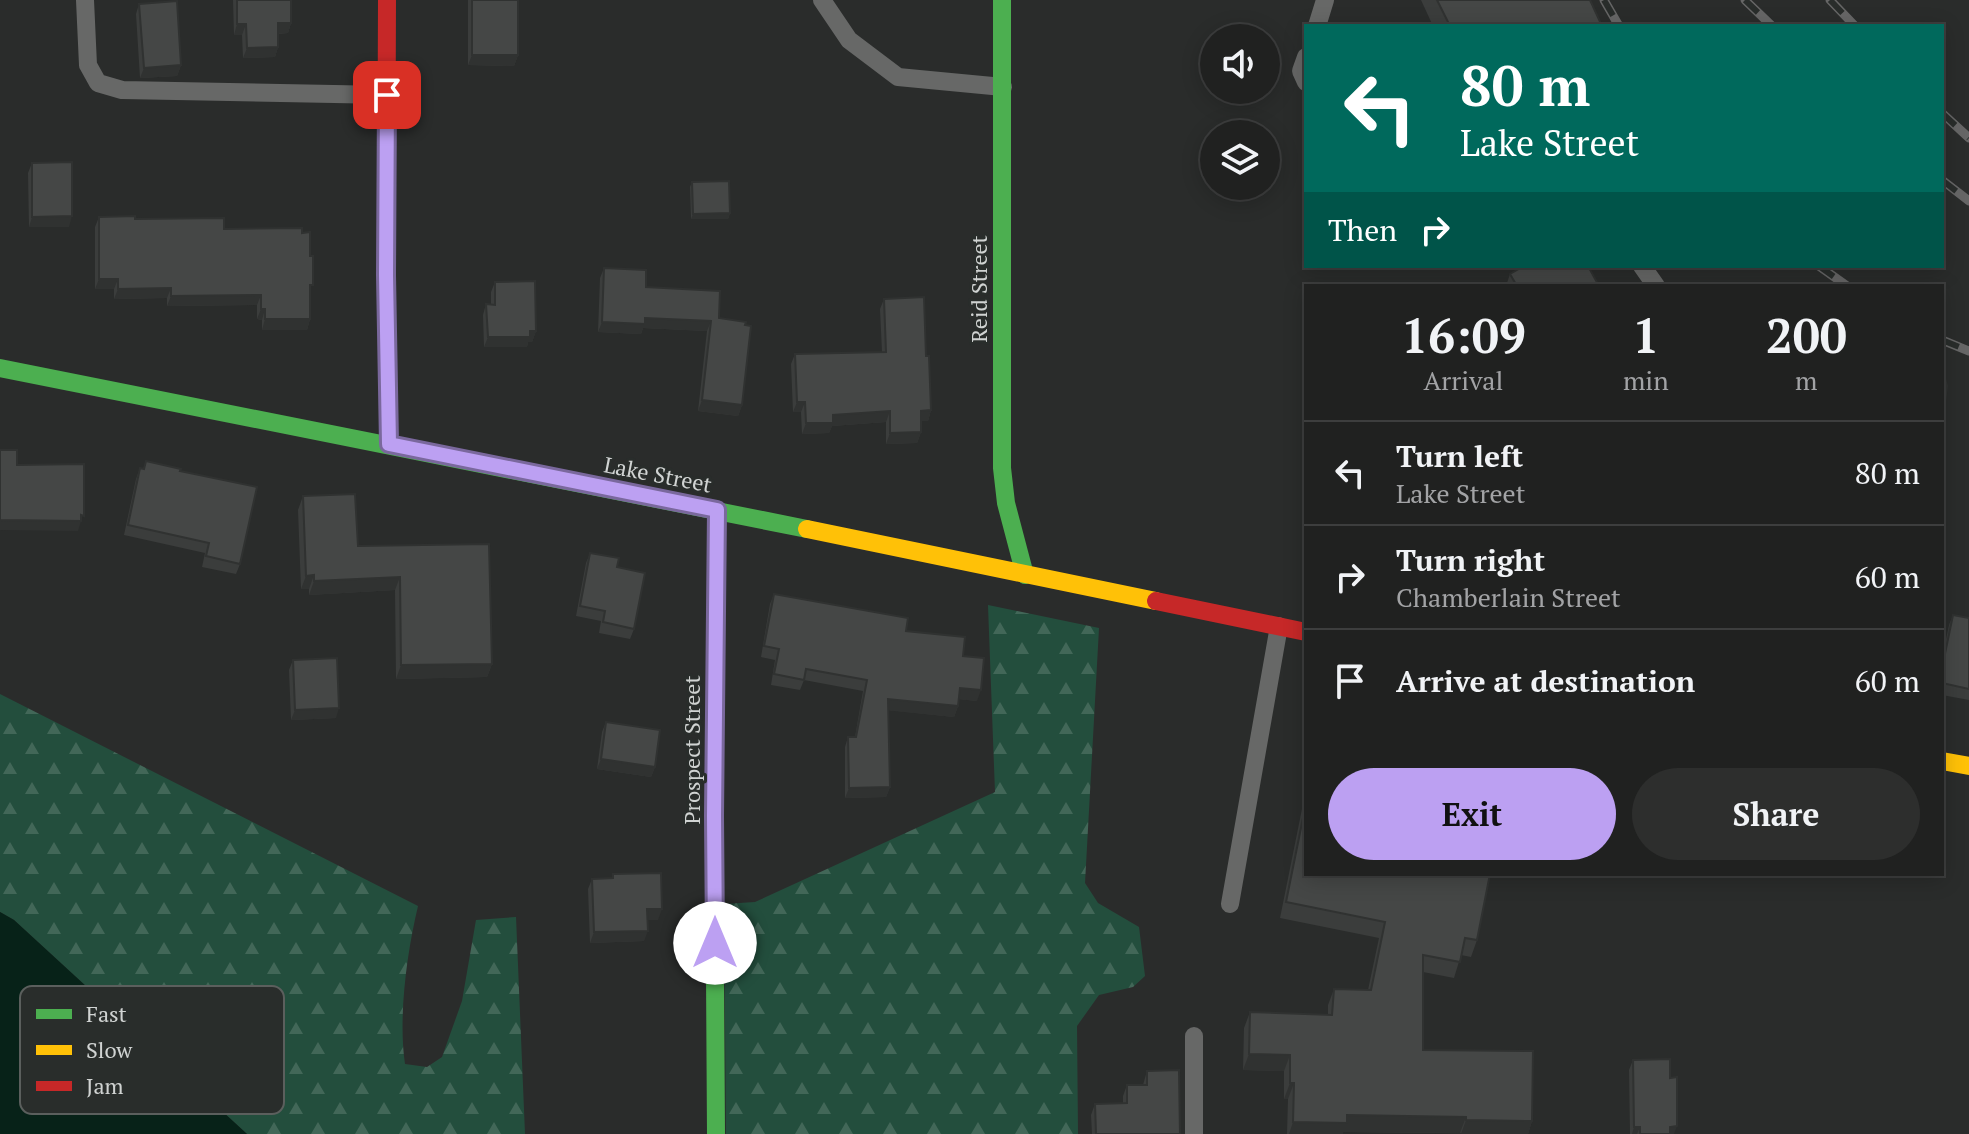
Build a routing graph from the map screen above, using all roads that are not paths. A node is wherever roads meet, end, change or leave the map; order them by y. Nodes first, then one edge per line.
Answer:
1 (85, 0) edge
2 (387, 0) edge
3 (822, 0) edge
4 (1002, 0) edge
5 (1325, 0) edge
6 (1318, 24) edge
7 (1003, 87) junction
8 (387, 95) junction
9 (0, 368) edge
10 (389, 444) junction
11 (717, 510) junction
12 (1025, 575) junction
13 (1279, 626) junction
14 (1304, 632) edge
15 (1944, 761) edge
16 (1969, 766) edge
17 (1230, 904) dead end
18 (1194, 1036) dead end
19 (716, 1134) edge
20 (1194, 1134) edge

1 - 8 lane
2 - 8 street
3 - 7 lane
4 - 7 street, Reid Street
5 - 6 lane
7 - 12 street, Reid Street
8 - 10 street
9 - 10 street, Lake Street
10 - 11 street, Lake Street
11 - 12 street, Lake Street
11 - 19 street, Prospect Street
12 - 13 street, Lake Street
13 - 14 street, Lake Street
13 - 17 lane
15 - 16 street
18 - 20 lane

